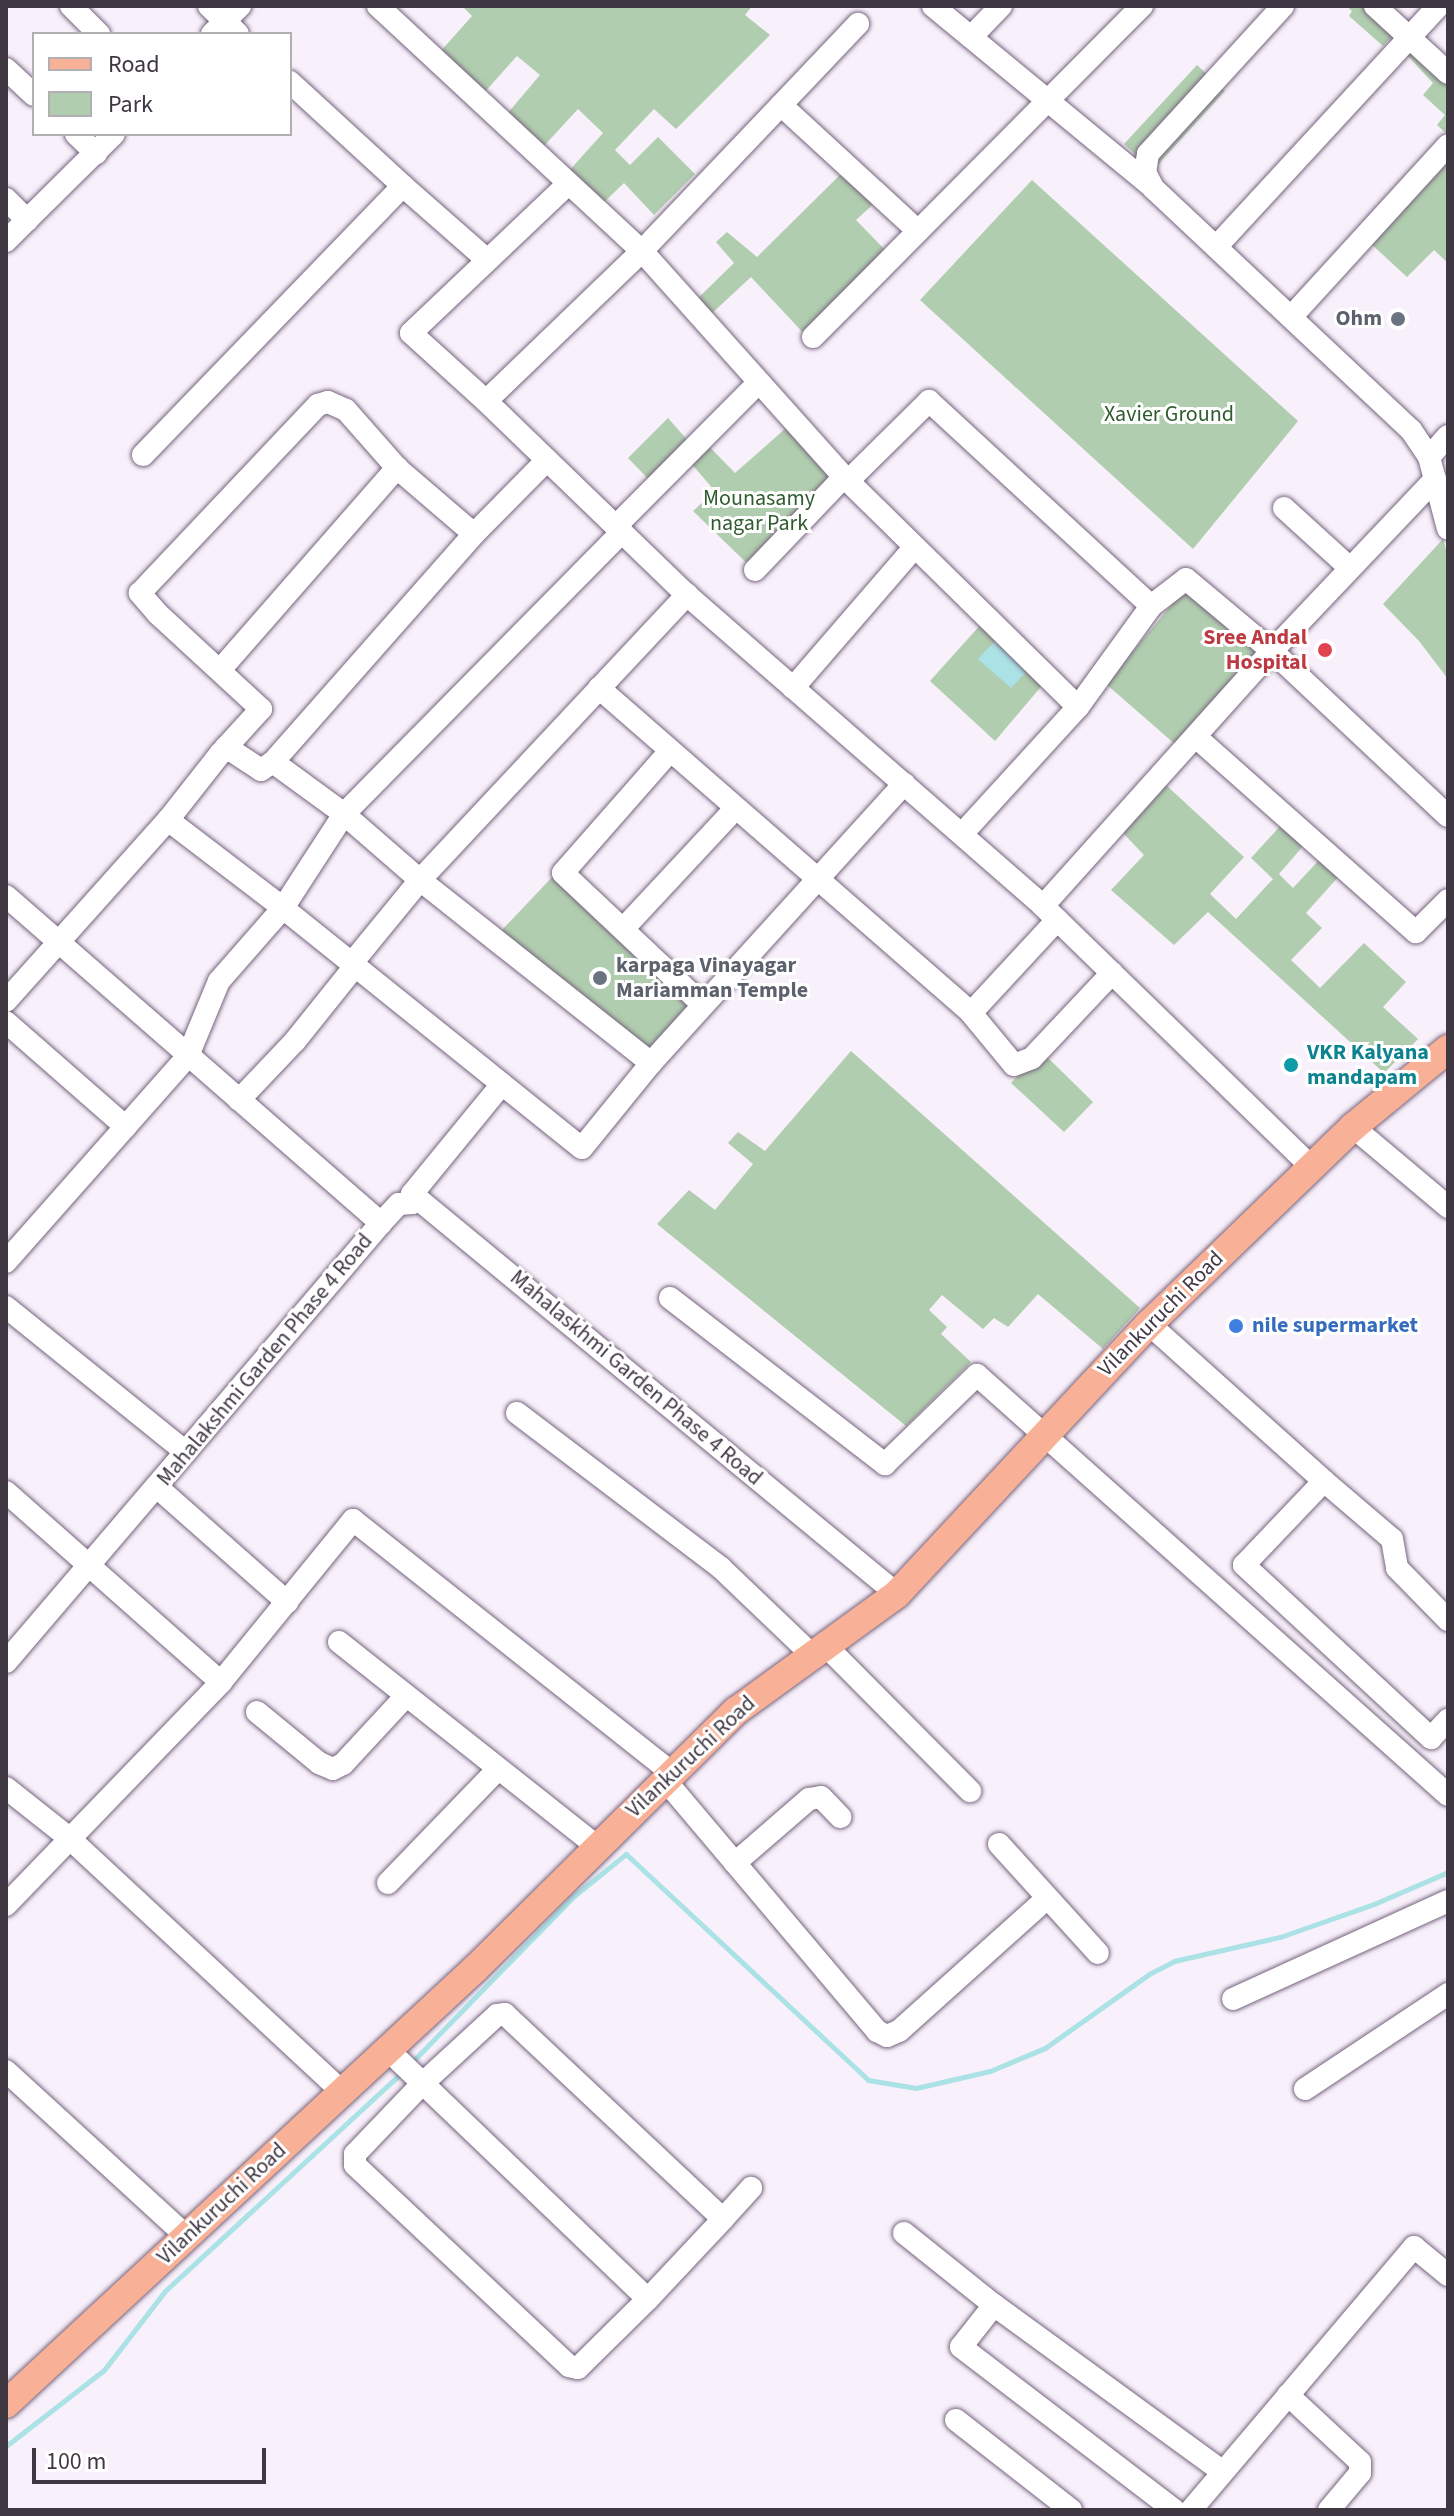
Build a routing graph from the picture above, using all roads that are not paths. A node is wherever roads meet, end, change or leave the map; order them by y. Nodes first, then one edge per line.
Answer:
1 (71, 6) edge
2 (378, 6) edge
3 (933, 6) edge
4 (1001, 6) edge
5 (1142, 6) edge
6 (1283, 6) edge
7 (1365, 6) edge
8 (1375, 6) edge
9 (1438, 6) edge
10 (858, 24) dead end
11 (97, 32) edge
12 (971, 37) junction
13 (1408, 39) junction
14 (6, 69) edge
15 (1448, 73) edge
16 (292, 84) edge
17 (32, 93) edge
18 (1048, 101) junction
19 (781, 105) junction
20 (78, 136) edge
21 (112, 136) edge
22 (1448, 145) edge
23 (96, 153) junction
24 (568, 184) junction
25 (403, 186) junction
26 (1153, 188) junction
27 (6, 199) edge
28 (27, 220) junction
29 (918, 231) junction
30 (6, 241) edge
31 (1216, 247) junction
32 (642, 251) junction
33 (486, 259) junction
34 (1292, 316) junction
35 (813, 337) dead end
36 (758, 383) junction
37 (486, 401) junction
38 (1448, 436) edge
39 (143, 455) dead end
40 (1429, 457) junction
41 (547, 460) junction
42 (397, 468) junction
43 (846, 479) junction
44 (1435, 479) junction
45 (1284, 508) dead end
46 (619, 529) junction
47 (1448, 529) edge
48 (474, 534) junction
49 (913, 549) junction
50 (1350, 568) junction
51 (755, 570) dead end
52 (687, 595) junction
53 (1151, 606) junction
54 (1272, 651) junction
55 (220, 670) junction
56 (599, 688) junction
57 (793, 688) junction
58 (1078, 707) junction
59 (1196, 737) junction
60 (226, 747) junction
61 (670, 751) junction
62 (273, 762) junction
63 (904, 784) junction
64 (736, 808) junction
65 (344, 814) junction
66 (1448, 816) edge
67 (168, 820) junction
68 (962, 834) junction
69 (815, 879) junction
70 (420, 880) junction
71 (6, 896) edge
72 (1448, 900) edge
73 (283, 908) junction
74 (1050, 913) junction
75 (624, 928) junction
76 (56, 942) junction
77 (353, 964) junction
78 (1112, 973) junction
79 (6, 1001) edge
80 (703, 1005) junction
81 (971, 1013) junction
82 (6, 1022) edge
83 (1447, 1052) edge
84 (188, 1056) junction
85 (651, 1063) junction
86 (502, 1084) junction
87 (239, 1100) junction
88 (126, 1127) junction
89 (1353, 1127) junction
90 (1310, 1166) junction
91 (412, 1194) junction
92 (1448, 1207) edge
93 (381, 1223) junction
94 (6, 1262) edge
95 (670, 1298) dead end
96 (6, 1307) edge
97 (1149, 1324) junction
98 (517, 1413) dead end
99 (1047, 1433) junction
100 (186, 1452) junction
101 (1324, 1481) junction
102 (157, 1487) junction
103 (6, 1492) edge
104 (88, 1568) junction
105 (897, 1594) junction
106 (287, 1602) junction
107 (1448, 1620) edge
108 (339, 1642) dead end
109 (818, 1650) junction
110 (6, 1662) edge
111 (221, 1682) junction
112 (405, 1697) junction
113 (257, 1712) dead end
114 (1448, 1720) edge
115 (498, 1769) junction
116 (669, 1777) junction
117 (6, 1788) edge
118 (970, 1791) dead end
119 (1448, 1795) edge
120 (840, 1817) dead end
121 (68, 1837) junction
122 (999, 1844) dead end
123 (596, 1846) junction
124 (735, 1863) junction
125 (388, 1883) dead end
126 (1047, 1898) junction
127 (1448, 1901) edge
128 (6, 1905) edge
129 (1098, 1953) dead end
130 (1448, 1994) edge
131 (1233, 1999) dead end
132 (388, 2050) junction
133 (6, 2071) edge
134 (419, 2080) junction
135 (1305, 2089) dead end
136 (341, 2091) junction
137 (751, 2188) dead end
138 (723, 2219) junction
139 (904, 2233) dead end
140 (187, 2237) junction
141 (1448, 2275) edge
142 (648, 2299) junction
143 (994, 2305) junction
144 (1288, 2395) junction
145 (6, 2404) edge
146 (956, 2420) dead end
147 (1223, 2472) junction
148 (1071, 2510) edge
149 (1174, 2510) edge
150 (1191, 2510) edge
151 (1329, 2510) edge

1 - 11 street
2 - 24 street
3 - 12 street
4 - 12 street
5 - 18 street
6 - 26 street
7 - 13 street
8 - 13 street
9 - 13 street
10 - 19 street
12 - 18 street
13 - 15 street
13 - 31 street
14 - 17 street
16 - 25 street
18 - 26 street
18 - 29 street
19 - 29 street
19 - 32 street
20 - 23 street
21 - 23 street
22 - 34 street
23 - 28 street
24 - 32 street
24 - 33 street
25 - 33 street
25 - 39 street
26 - 31 street
27 - 28 street
28 - 30 street
29 - 35 street
31 - 34 street
32 - 36 street
32 - 37 street
33 - 37 street
34 - 40 street
36 - 43 street
36 - 46 street
37 - 41 street
38 - 40 street
40 - 44 street
41 - 46 street
41 - 48 street
42 - 48 street
42 - 55 street
42 - 55 street
43 - 49 street
43 - 51 street
43 - 53 street
44 - 47 street
44 - 50 street
45 - 50 street
46 - 52 street
46 - 65 street
48 - 62 street
49 - 57 street
49 - 58 street
50 - 54 street
52 - 56 street
52 - 57 street
53 - 54 street
53 - 58 street
54 - 59 street
54 - 66 street
55 - 60 street
56 - 61 street
56 - 70 street
57 - 63 street
58 - 68 street
59 - 72 street
59 - 74 street
60 - 62 street
60 - 67 street
61 - 64 street
61 - 75 street
62 - 65 street
63 - 68 street
63 - 69 street
64 - 69 street
64 - 75 street
65 - 70 street
65 - 73 street
67 - 73 street
67 - 76 street
68 - 74 street
69 - 80 street
69 - 81 street
70 - 77 street
70 - 85 street
71 - 76 street, Mahalakshmi Garden Phase 4 Road
73 - 77 street
73 - 84 street
74 - 78 street
74 - 81 street
75 - 80 street
76 - 79 street
76 - 84 street, Mahalakshmi Garden Phase 4 Road
77 - 86 street
77 - 87 street
78 - 81 street
78 - 90 street
80 - 85 street
82 - 88 street
83 - 89 main road, Vilankuruchi Road
84 - 87 street, Mahalakshmi Garden Phase 4 Road
84 - 88 street
85 - 86 street
86 - 91 street
87 - 93 street, Mahalakshmi Garden Phase 4 Road
88 - 94 street
89 - 90 main road, Vilankuruchi Road
89 - 92 street
90 - 97 main road, Vilankuruchi Road
91 - 93 street
91 - 105 street, Mahalaskhmi Garden Phase 4 Road
93 - 100 street, Mahalakshmi Garden Phase 4 Road
95 - 99 street
96 - 100 street
97 - 99 main road, Vilankuruchi Road
97 - 101 street
98 - 109 street
99 - 105 main road, Vilankuruchi Road
99 - 119 street
100 - 102 street, Mahalakshmi Garden Phase 4 Road
101 - 107 street
101 - 114 street
102 - 104 street, Mahalakshmi Garden Phase 4 Road
102 - 106 street
103 - 104 street
104 - 110 street, Mahalakshmi Garden Phase 4 Road
104 - 111 street
105 - 109 main road, Vilankuruchi Road
106 - 111 street
106 - 116 street
108 - 112 street
109 - 116 main road, Vilankuruchi Road
109 - 118 street
111 - 121 street
112 - 113 street
112 - 115 street
115 - 123 street
115 - 125 street
116 - 123 main road, Vilankuruchi Road
116 - 124 street
117 - 121 street
120 - 124 street
121 - 128 street
121 - 136 street
122 - 126 street
123 - 132 main road, Vilankuruchi Road
124 - 126 street
126 - 129 street
127 - 131 street
130 - 135 street
132 - 134 street
132 - 136 main road, Vilankuruchi Road
133 - 140 street
134 - 138 street
134 - 142 street
134 - 142 street
136 - 140 main road, Vilankuruchi Road
137 - 138 street
138 - 142 street
139 - 143 street
140 - 145 main road, Vilankuruchi Road
141 - 144 street
143 - 147 street
143 - 149 street
144 - 147 street
144 - 151 street
146 - 148 street
147 - 150 street

